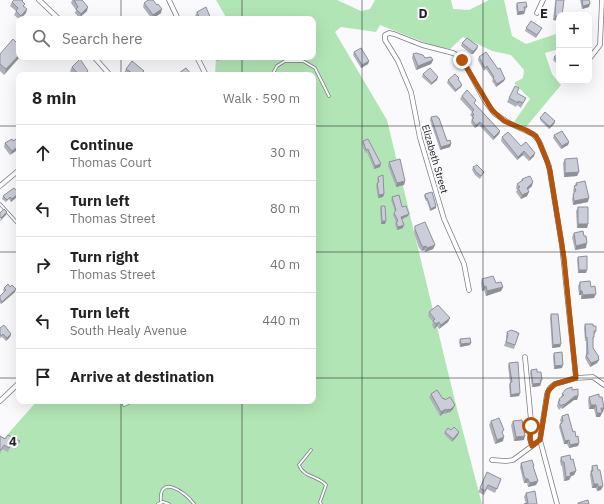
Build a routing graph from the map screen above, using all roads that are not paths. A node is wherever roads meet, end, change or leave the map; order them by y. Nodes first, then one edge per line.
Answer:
1 (39, 0) edge
2 (169, 0) edge
3 (543, 0) edge
4 (602, 0) edge
5 (537, 13) dead end
6 (56, 16) edge
7 (177, 16) edge
8 (592, 55) edge
9 (97, 60) edge
10 (198, 60) edge
11 (107, 72) edge
12 (204, 72) edge
13 (274, 72) edge
14 (329, 96) dead end
15 (16, 173) edge
16 (0, 186) edge
17 (0, 204) edge
18 (16, 222) edge
19 (469, 290) dead end
20 (525, 357) dead end
21 (576, 378) junction
22 (604, 385) edge
23 (16, 386) edge
24 (0, 401) edge
25 (540, 440) junction
26 (532, 446) junction
27 (311, 450) dead end
28 (492, 460) dead end
29 (159, 503) edge
30 (168, 504) edge
31 (194, 504) edge
32 (321, 504) edge
33 (557, 504) edge

1 - 6 street
2 - 7 street
3 - 5 street
4 - 8 street
9 - 11 street
10 - 12 street
13 - 14 lane
15 - 16 street
17 - 18 lane
19 - 21 street, Elizabeth Street
20 - 26 street
21 - 22 street
21 - 25 street
23 - 24 street
25 - 26 street
25 - 33 street
26 - 28 street
27 - 32 lane
29 - 30 lane
29 - 31 lane

